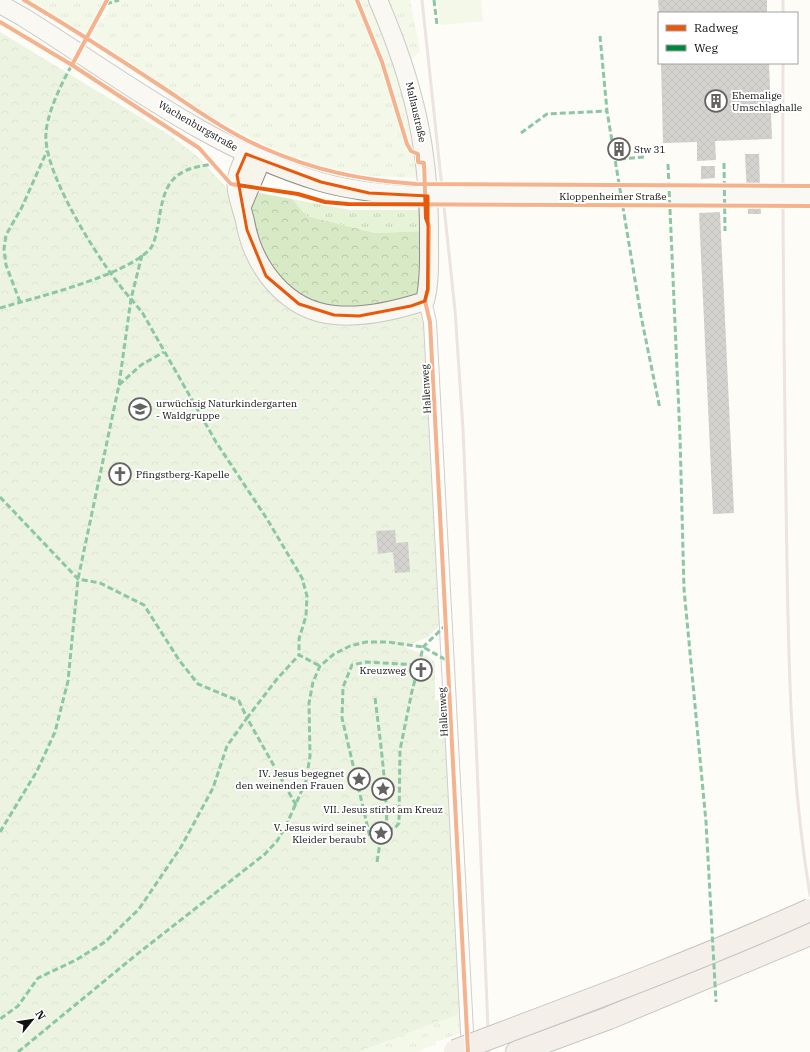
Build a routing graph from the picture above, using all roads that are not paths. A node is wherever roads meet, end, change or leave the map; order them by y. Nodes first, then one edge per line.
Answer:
1 (378, 0) edge
2 (0, 4) edge
3 (254, 158) junction
4 (416, 196) joint
5 (810, 196) edge
6 (425, 301) junction
7 (810, 910) edge
8 (810, 934) edge
9 (458, 1052) edge
10 (517, 1052) edge

1 - 6 main road, Mallaustraße
2 - 3 main road, Wachenburgstraße
3 - 4 main road, Wachenburgstraße
3 - 6 main road
4 - 5 main road, Kloppenheimer Straße, bridge
6 - 9 street, Hallenweg
7 - 9 highway, bridge
8 - 10 highway

